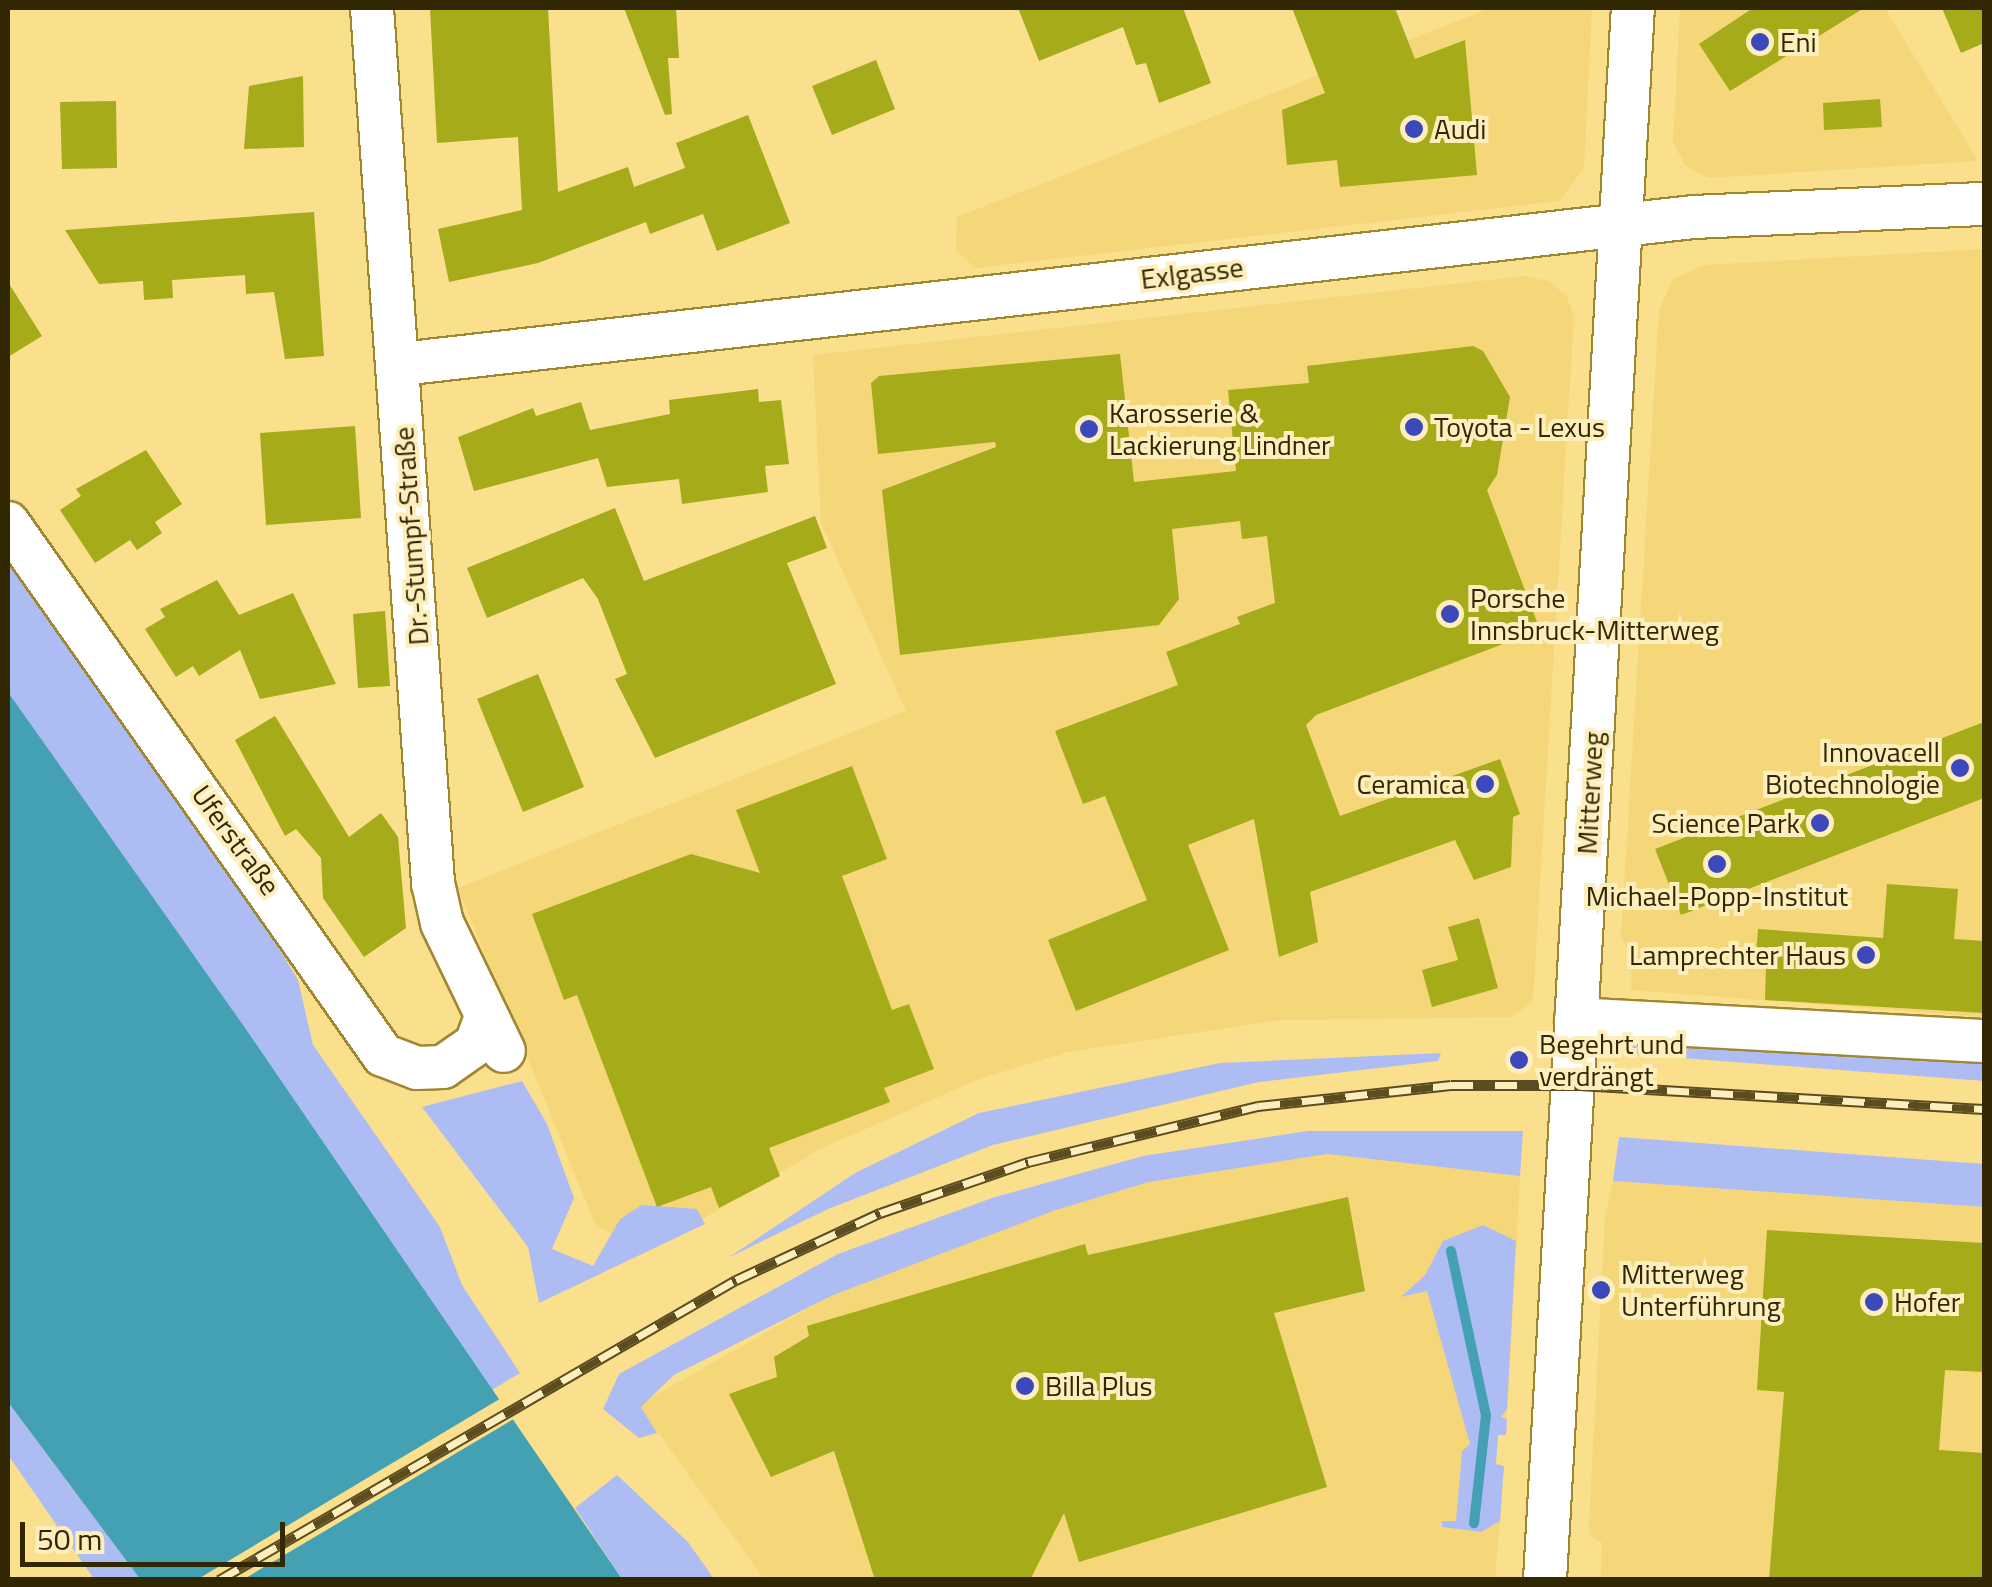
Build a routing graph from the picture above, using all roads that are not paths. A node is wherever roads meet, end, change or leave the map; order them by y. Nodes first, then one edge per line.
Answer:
1 (372, 8) edge
2 (1633, 8) edge
3 (1984, 204) edge
4 (1621, 227) junction
5 (401, 364) junction
6 (8, 523) edge
7 (1576, 1019) junction
8 (494, 1035) joint
9 (1984, 1041) edge
10 (1544, 1580) edge

1 - 5 street, Dr.-Stumpf-Straße
2 - 4 street, Mitterweg
3 - 4 street, Exlgasse
4 - 5 street, Exlgasse
4 - 7 street, Mitterweg
5 - 8 street, Dr.-Stumpf-Straße
6 - 8 street, Uferstraße
7 - 9 street
7 - 10 street, Mitterweg

